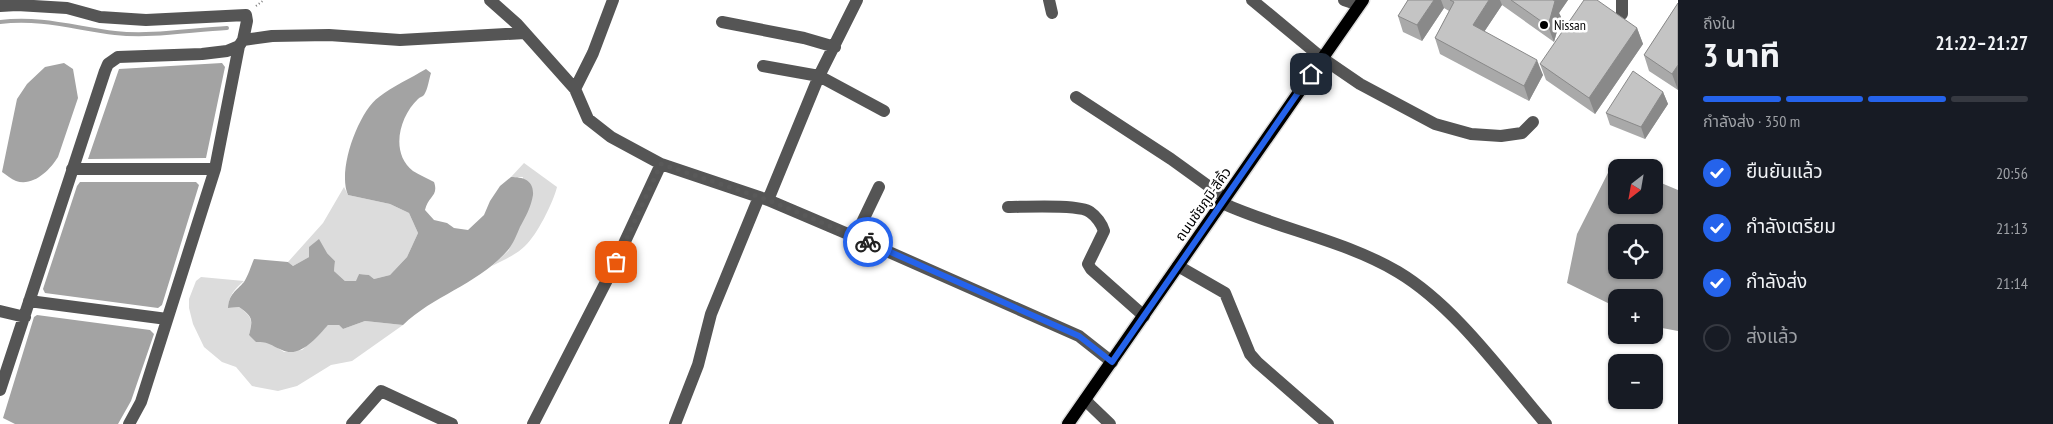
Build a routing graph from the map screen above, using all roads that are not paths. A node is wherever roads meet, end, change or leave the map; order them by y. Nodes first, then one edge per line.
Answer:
1 (490, 0) edge
2 (613, 0) edge
3 (857, 0) edge
4 (1252, 0) edge
5 (1344, 0) edge
6 (1622, 0) edge
7 (1361, 2) edge
8 (0, 6) edge
9 (1622, 14) dead end
10 (722, 22) dead end
11 (525, 34) junction
12 (243, 35) junction
13 (835, 47) junction
14 (1322, 58) junction
15 (763, 66) dead end
16 (819, 76) junction
17 (575, 89) junction
18 (1076, 97) dead end
19 (884, 111) dead end
20 (1533, 122) dead end
21 (661, 164) junction
22 (72, 169) junction
23 (215, 169) junction
24 (879, 187) dead end
25 (763, 199) junction
26 (1224, 200) junction
27 (1008, 207) dead end
28 (855, 237) junction
29 (1178, 266) junction
30 (29, 301) junction
31 (0, 311) edge
32 (1144, 316) junction
33 (25, 317) junction
34 (167, 318) junction
35 (1112, 362) junction
36 (0, 390) edge
37 (1085, 400) junction
38 (449, 423) edge
39 (129, 424) edge
40 (352, 424) edge
41 (533, 424) edge
42 (675, 424) edge
43 (1068, 424) edge
44 (1110, 424) edge
45 (1328, 424) edge
46 (1546, 424) edge

1 - 11 street
2 - 17 street
3 - 13 street
4 - 14 street
5 - 7 street
6 - 9 street
7 - 14 main road, ถนนชัยภูมิ-สีคิ้ว
8 - 12 street
10 - 13 street
11 - 12 street
11 - 17 street
12 - 22 street
12 - 23 street
13 - 16 street
14 - 20 street
14 - 26 main road, ถนนชัยภูมิ-สีคิ้ว
15 - 16 street
16 - 19 street
16 - 25 street
17 - 21 street
18 - 26 street
21 - 25 street
21 - 41 street
22 - 23 street
22 - 30 street
23 - 34 street
24 - 28 street
25 - 28 street
25 - 42 street
26 - 29 main road, ถนนชัยภูมิ-สีคิ้ว
26 - 46 street
27 - 32 street
28 - 35 street
29 - 32 main road, ถนนชัยภูมิ-สีคิ้ว
29 - 45 street
30 - 33 street
30 - 34 street
31 - 33 street
32 - 35 main road, ถนนชัยภูมิ-สีคิ้ว
33 - 36 street
34 - 39 street
35 - 37 main road, ถนนชัยภูมิ-สีคิ้ว
37 - 43 main road, ถนนชัยภูมิ-สีคิ้ว
37 - 44 street
38 - 40 street

